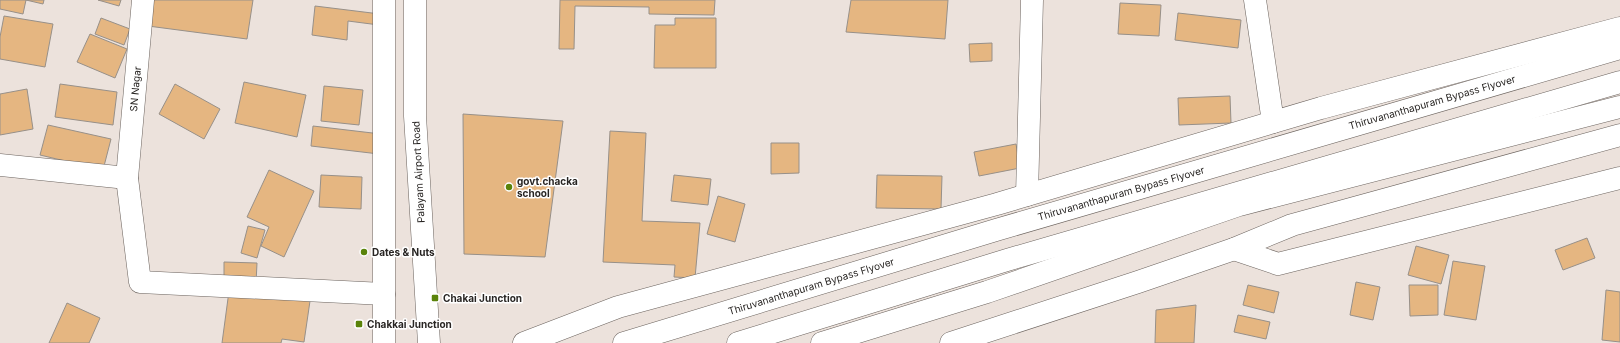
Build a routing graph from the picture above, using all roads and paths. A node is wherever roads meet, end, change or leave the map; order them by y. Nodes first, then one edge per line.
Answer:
1 (143, 0) edge
2 (384, 0) edge
3 (415, 0) edge
4 (1032, 0) edge
5 (1255, 0) edge
6 (1620, 28) edge
7 (1620, 48) edge
8 (1620, 82) edge
9 (1620, 107) edge
10 (1273, 122) junction
11 (1620, 136) edge
12 (0, 165) edge
13 (128, 178) junction
14 (1620, 178) edge
15 (1027, 195) junction
16 (1234, 249) junction
17 (384, 294) junction
18 (384, 343) edge
19 (429, 343) edge
20 (524, 343) edge
21 (624, 343) edge
22 (738, 343) edge
23 (822, 343) edge
24 (951, 343) edge

1 - 13 main road, SN Nagar
2 - 17 main road
3 - 19 main road, Palayam Airport Road
4 - 15 main road
5 - 10 main road
6 - 10 main road
7 - 21 main road, Thiruvananthapuram Bypass Flyover
8 - 22 main road
9 - 23 main road
10 - 15 main road
11 - 16 main road
12 - 13 main road
13 - 17 main road, SN Nagar
14 - 16 main road
15 - 20 main road
16 - 24 main road
17 - 18 main road

